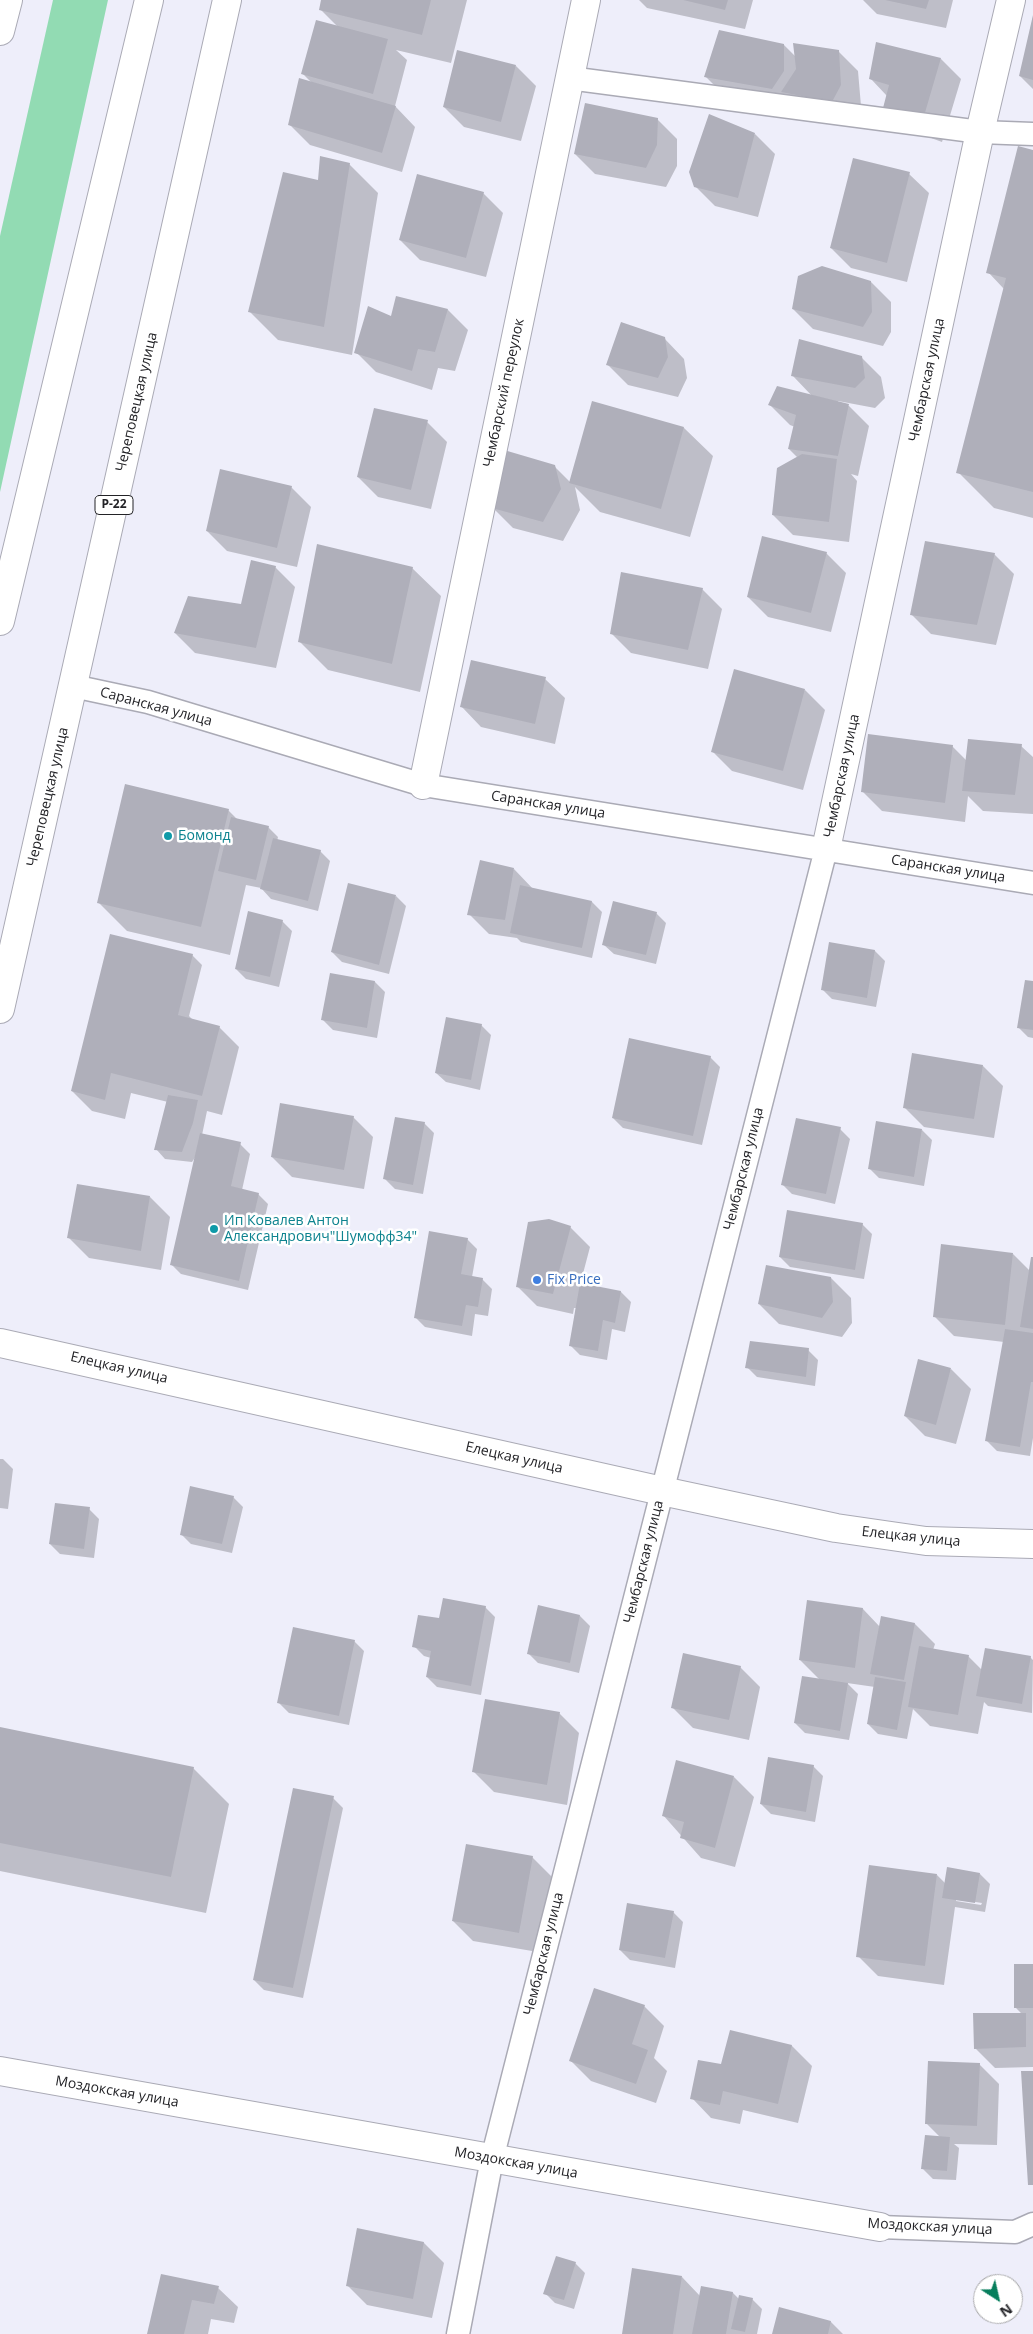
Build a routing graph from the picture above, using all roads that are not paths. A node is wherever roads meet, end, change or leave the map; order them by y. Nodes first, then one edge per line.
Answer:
1 (8, 0) edge
2 (149, 0) edge
3 (227, 0) edge
4 (586, 0) edge
5 (1011, 0) edge
6 (0, 31) edge
7 (570, 78) junction
8 (980, 132) junction
9 (1033, 134) edge
10 (1, 612) edge
11 (73, 686) junction
12 (423, 785) junction
13 (826, 849) junction
14 (1033, 883) edge
15 (0, 1009) edge
16 (0, 1343) edge
17 (662, 1491) junction
18 (1033, 1544) edge
19 (0, 2071) edge
20 (492, 2159) junction
21 (1033, 2224) edge
22 (880, 2227) joint
23 (458, 2334) edge

1 - 6 main road
2 - 10 main road
3 - 11 main road, Череповецкая улица / Р-22
4 - 7 main road, Чембарский переулок
5 - 8 main road, Чембарская улица
7 - 8 lane
7 - 12 main road, Чембарский переулок
8 - 9 lane
8 - 13 main road, Чембарская улица
11 - 12 lane, Саранская улица
11 - 15 main road, Череповецкая улица / Р-22
12 - 13 lane, Саранская улица
13 - 14 lane, Саранская улица
13 - 17 lane, Чембарская улица
16 - 17 main road, Елецкая улица
17 - 18 main road, Елецкая улица
17 - 20 lane, Чембарская улица
19 - 20 main road, Моздокская улица
20 - 22 main road, Моздокская улица
20 - 23 lane, Чембарская улица
21 - 22 lane, Моздокская улица

